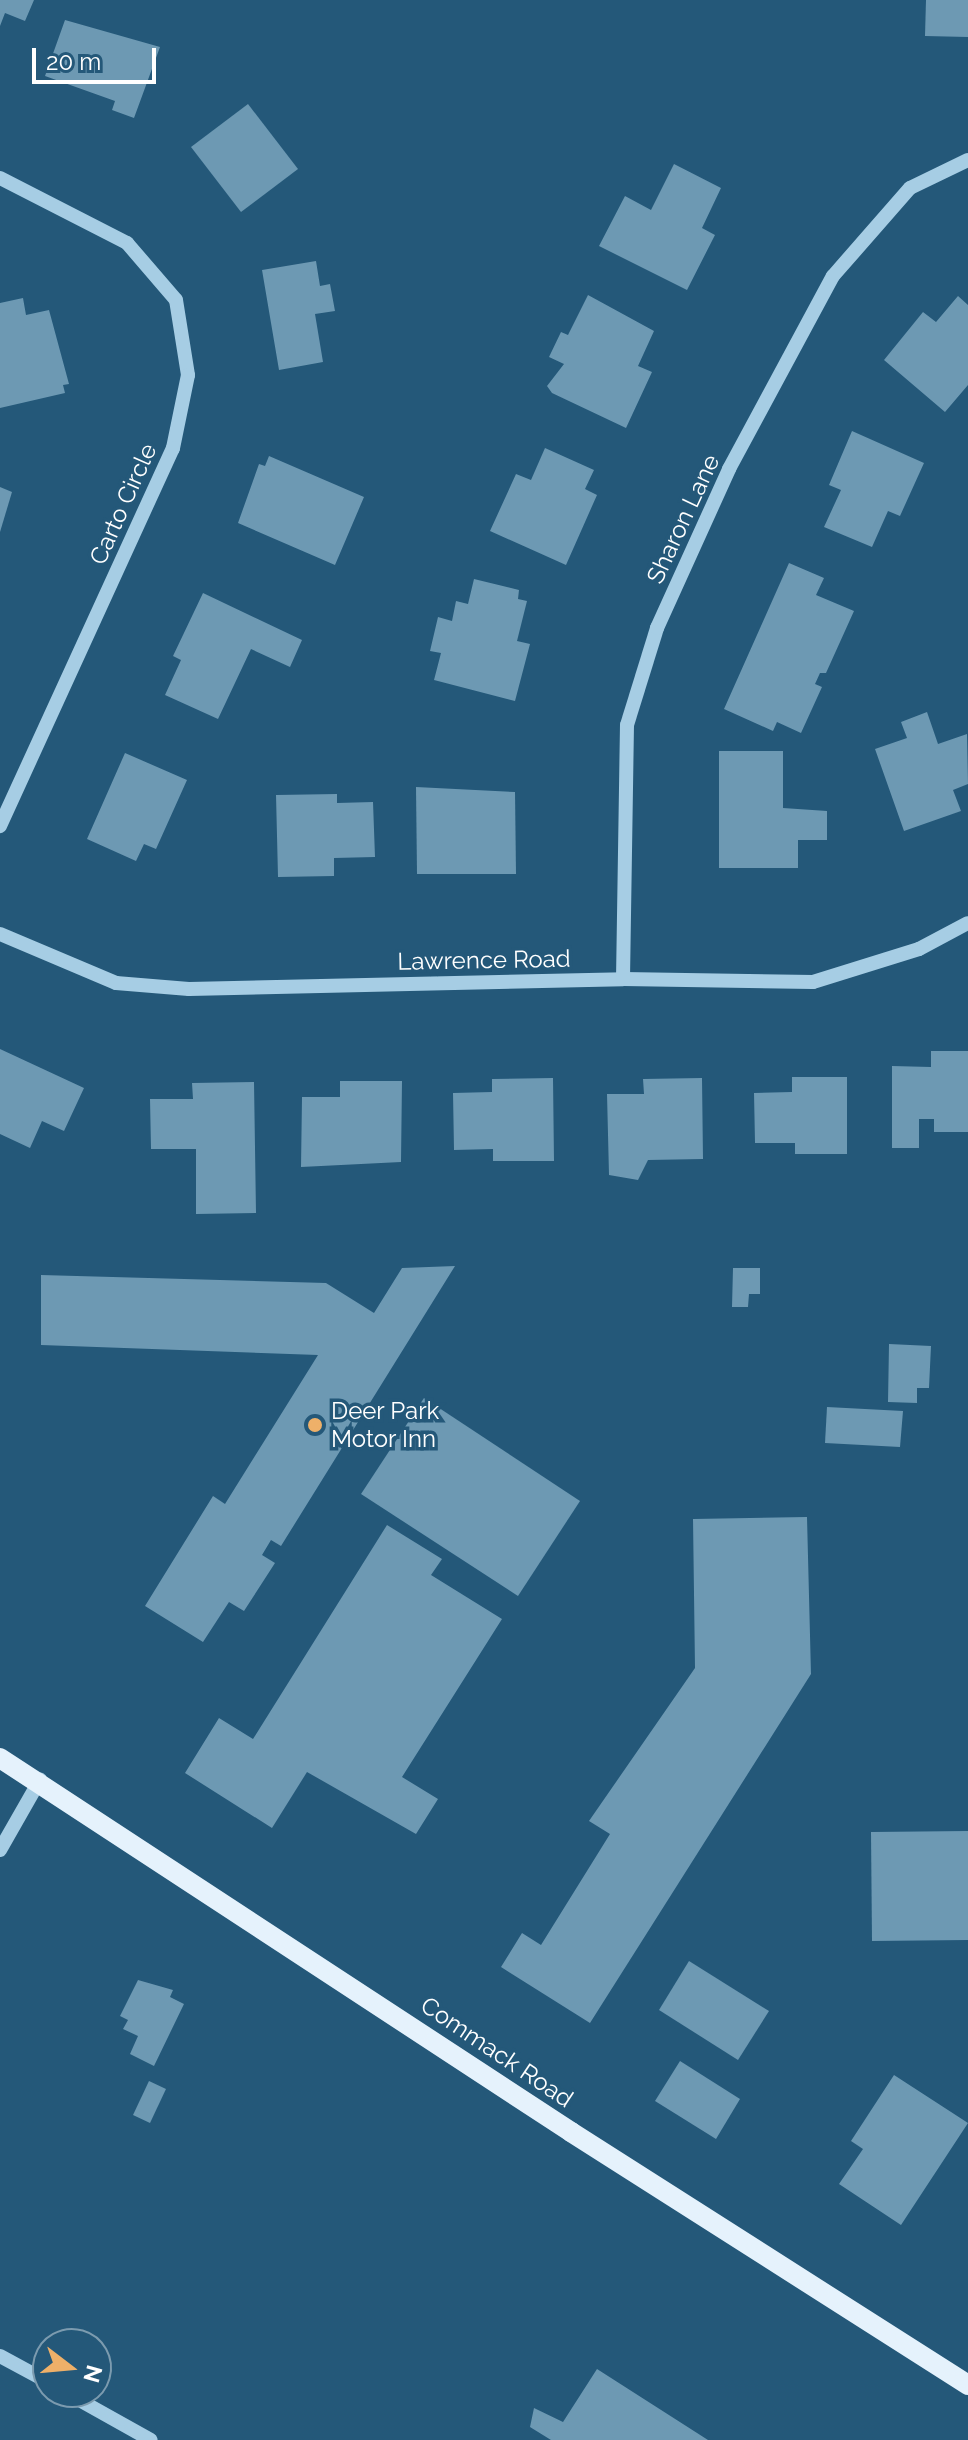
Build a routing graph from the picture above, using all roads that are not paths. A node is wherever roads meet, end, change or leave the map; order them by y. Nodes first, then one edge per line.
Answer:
1 (968, 160) edge
2 (0, 178) edge
3 (0, 826) edge
4 (968, 923) edge
5 (0, 934) edge
6 (623, 979) junction
7 (0, 1758) edge
8 (40, 1780) junction
9 (0, 1850) edge
10 (0, 2356) edge
11 (32, 2373) edge
12 (968, 2385) edge
13 (94, 2408) edge
14 (151, 2440) edge

1 - 6 street, Sharon Lane
2 - 3 street, Carto Circle
4 - 6 street, Lawrence Road
5 - 6 street, Lawrence Road
7 - 8 main road, Commack Road
8 - 9 street
8 - 12 main road, Commack Road
10 - 11 street
13 - 14 street

